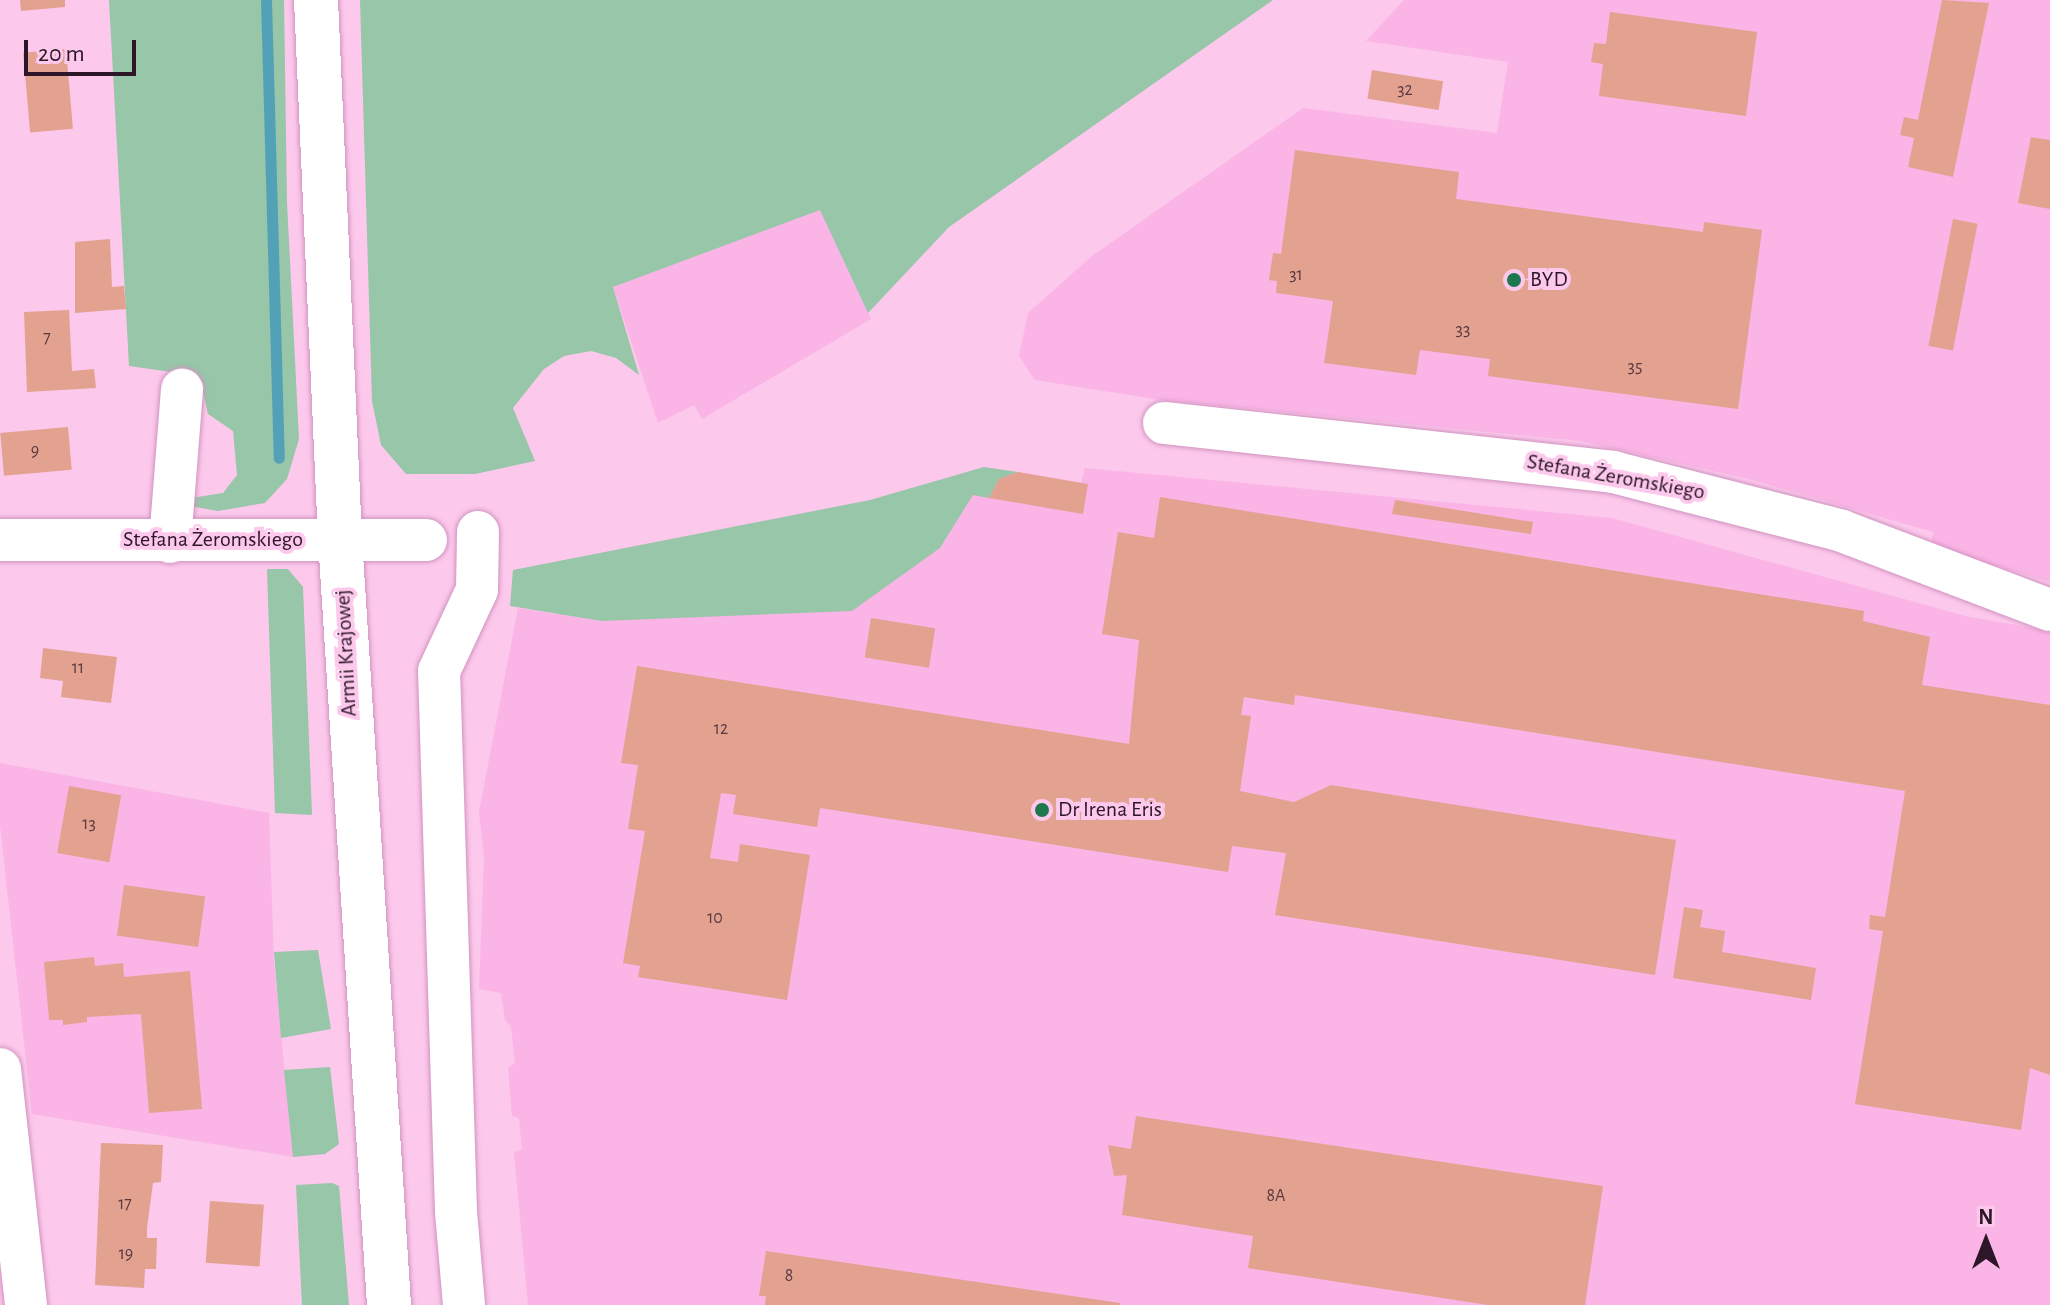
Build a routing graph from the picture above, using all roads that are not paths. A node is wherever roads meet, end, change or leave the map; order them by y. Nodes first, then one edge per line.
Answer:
1 (316, 0) edge
2 (182, 389) dead end
3 (1164, 423) dead end
4 (478, 532) dead end
5 (340, 539) junction
6 (0, 540) edge
7 (426, 540) dead end
8 (170, 542) junction
9 (2050, 610) edge
10 (0, 1069) edge
11 (26, 1305) edge
12 (389, 1305) edge
13 (464, 1305) edge

1 - 5 main road, Armii Krajowej
2 - 8 street
3 - 9 street, Stefana Żeromskiego
4 - 13 street
5 - 7 street, Stefana Żeromskiego
5 - 8 street, Stefana Żeromskiego
5 - 12 main road, Armii Krajowej
6 - 8 street, Stefana Żeromskiego
10 - 11 street

